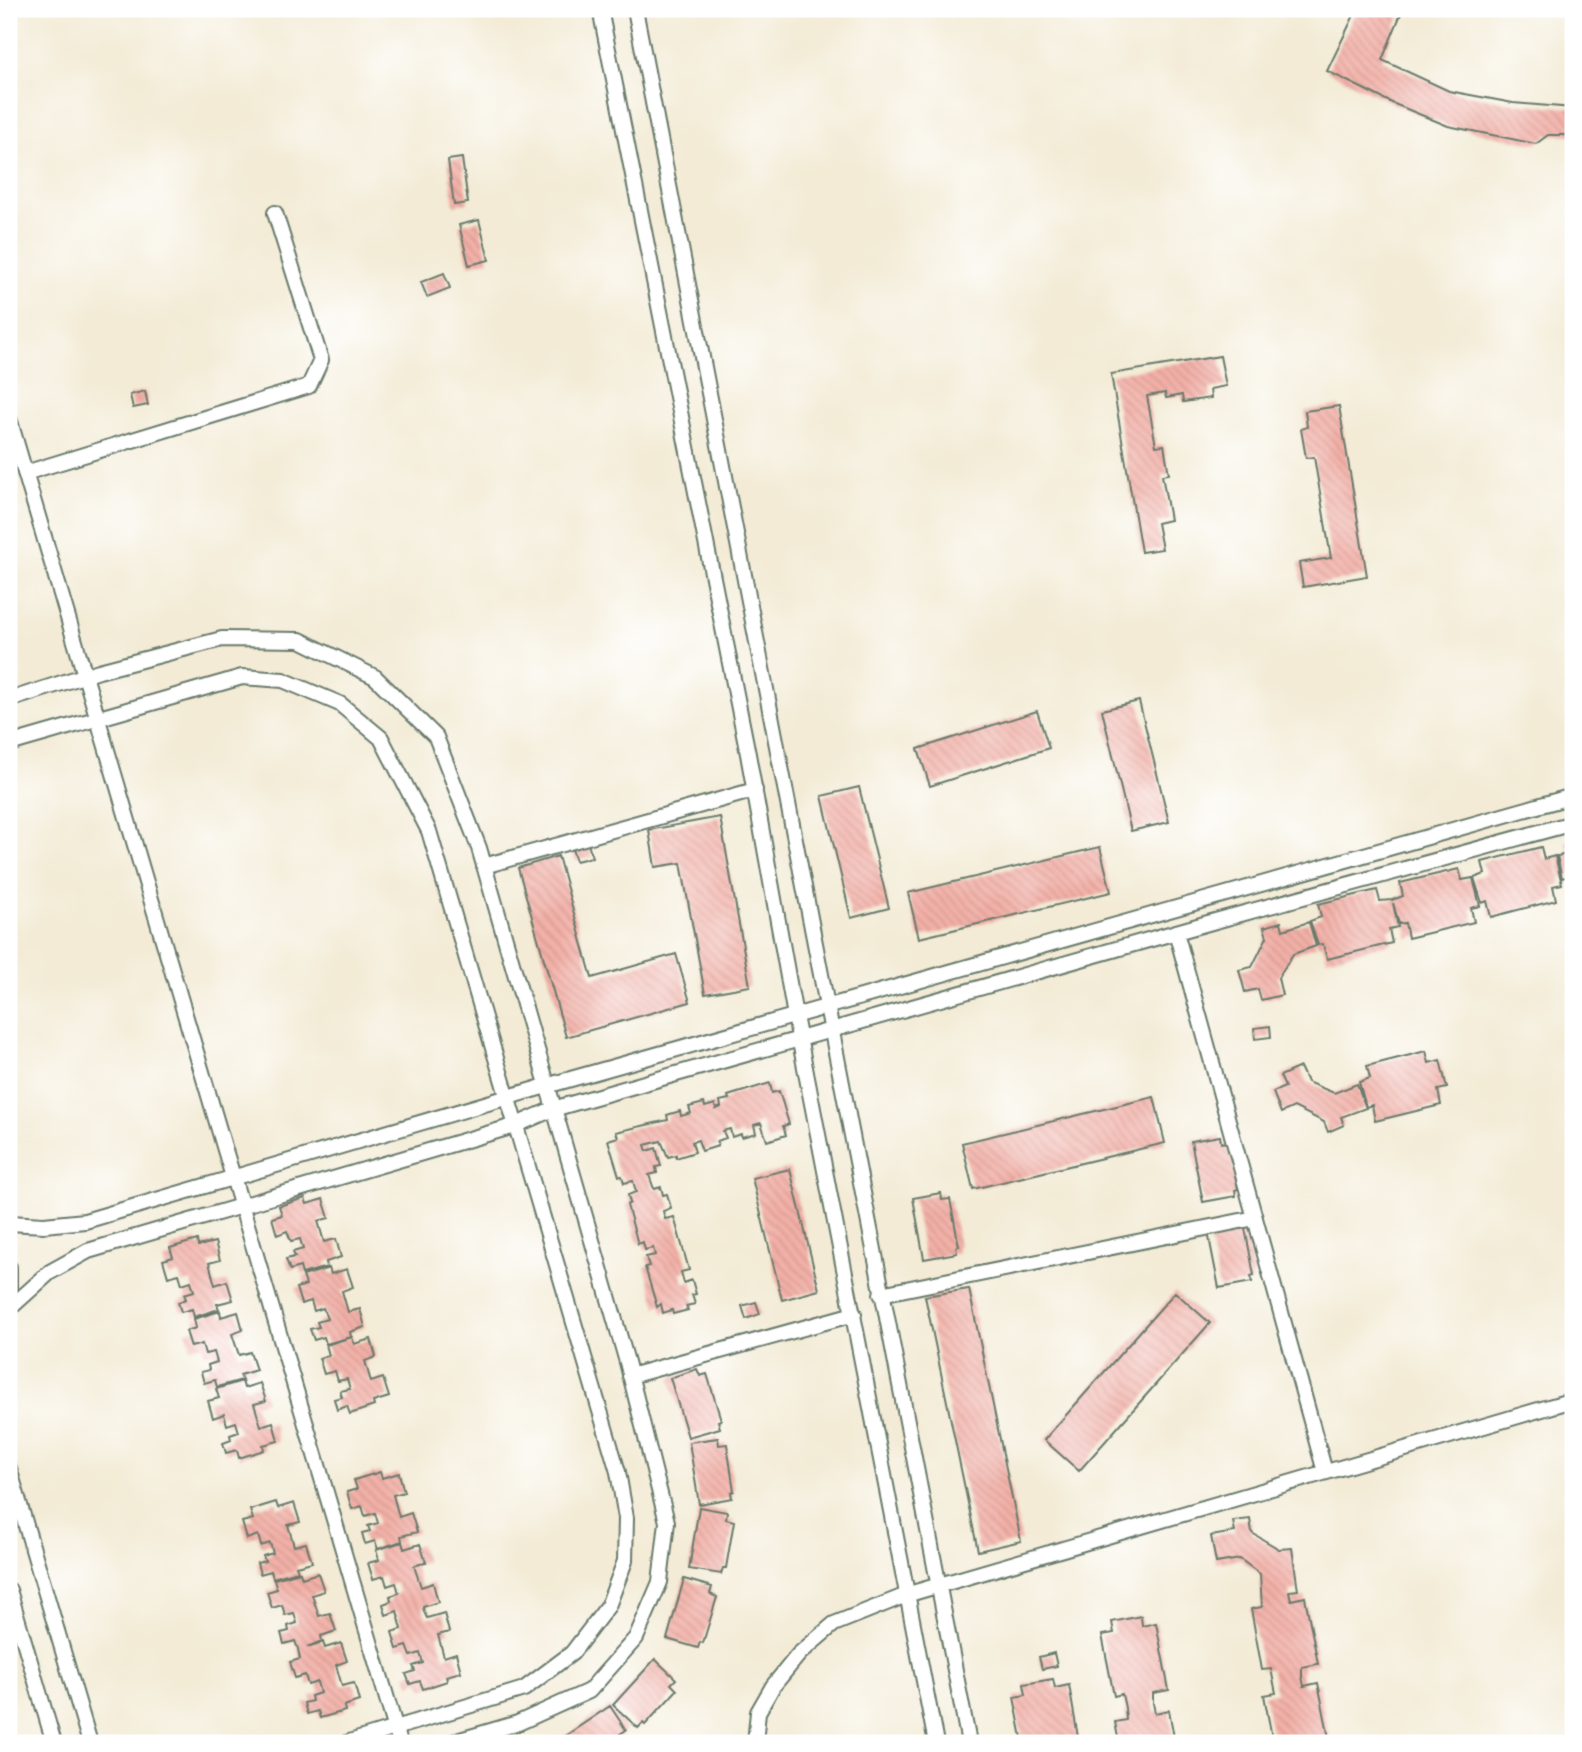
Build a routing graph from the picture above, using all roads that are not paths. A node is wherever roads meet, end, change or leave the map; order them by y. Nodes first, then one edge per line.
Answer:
1 (600, 9) edge
2 (635, 9) edge
3 (275, 213) dead end
4 (9, 418) edge
5 (25, 473) junction
6 (85, 677) junction
7 (9, 701) edge
8 (98, 719) junction
9 (9, 744) edge
10 (755, 790) junction
11 (1573, 796) edge
12 (1573, 823) edge
13 (484, 866) junction
14 (1176, 932) junction
15 (825, 1007) junction
16 (795, 1016) junction
17 (830, 1030) junction
18 (800, 1038) junction
19 (546, 1086) junction
20 (506, 1098) junction
21 (553, 1109) junction
22 (514, 1126) junction
23 (233, 1177) junction
24 (243, 1208) junction
25 (1255, 1217) junction
26 (9, 1223) edge
27 (9, 1267) edge
28 (881, 1294) junction
29 (9, 1299) edge
30 (9, 1309) edge
31 (854, 1314) junction
32 (630, 1376) junction
33 (1573, 1400) edge
34 (9, 1468) edge
35 (1325, 1472) junction
36 (938, 1585) junction
37 (9, 1590) edge
38 (909, 1594) junction
39 (396, 1728) junction
40 (54, 1743) edge
41 (90, 1743) edge
42 (346, 1743) edge
43 (400, 1743) edge
44 (450, 1743) edge
45 (755, 1743) edge
46 (936, 1743) edge
47 (969, 1743) edge

1 - 10 street
2 - 15 street
3 - 5 street
4 - 5 street
5 - 6 street
6 - 7 street
6 - 8 street
6 - 13 street
8 - 9 street
8 - 20 street
8 - 23 street
10 - 13 street
10 - 16 street
11 - 15 street
12 - 14 street
13 - 19 street
14 - 17 street
14 - 25 street
15 - 16 street
15 - 17 street
16 - 18 street
16 - 19 street
17 - 18 street
17 - 28 street
18 - 21 street
18 - 31 street
19 - 20 street
19 - 21 street
20 - 22 street
20 - 23 street
21 - 22 street
21 - 32 street
22 - 24 street
22 - 39 street
23 - 24 street
23 - 26 street
24 - 30 street
24 - 39 street
25 - 28 street
25 - 35 street
27 - 29 street
28 - 36 street
31 - 32 street
31 - 38 street
32 - 44 street
33 - 35 street
34 - 41 street
35 - 36 street
36 - 38 street
36 - 47 street
37 - 40 street
38 - 45 street
38 - 46 street
39 - 42 street
39 - 43 street

